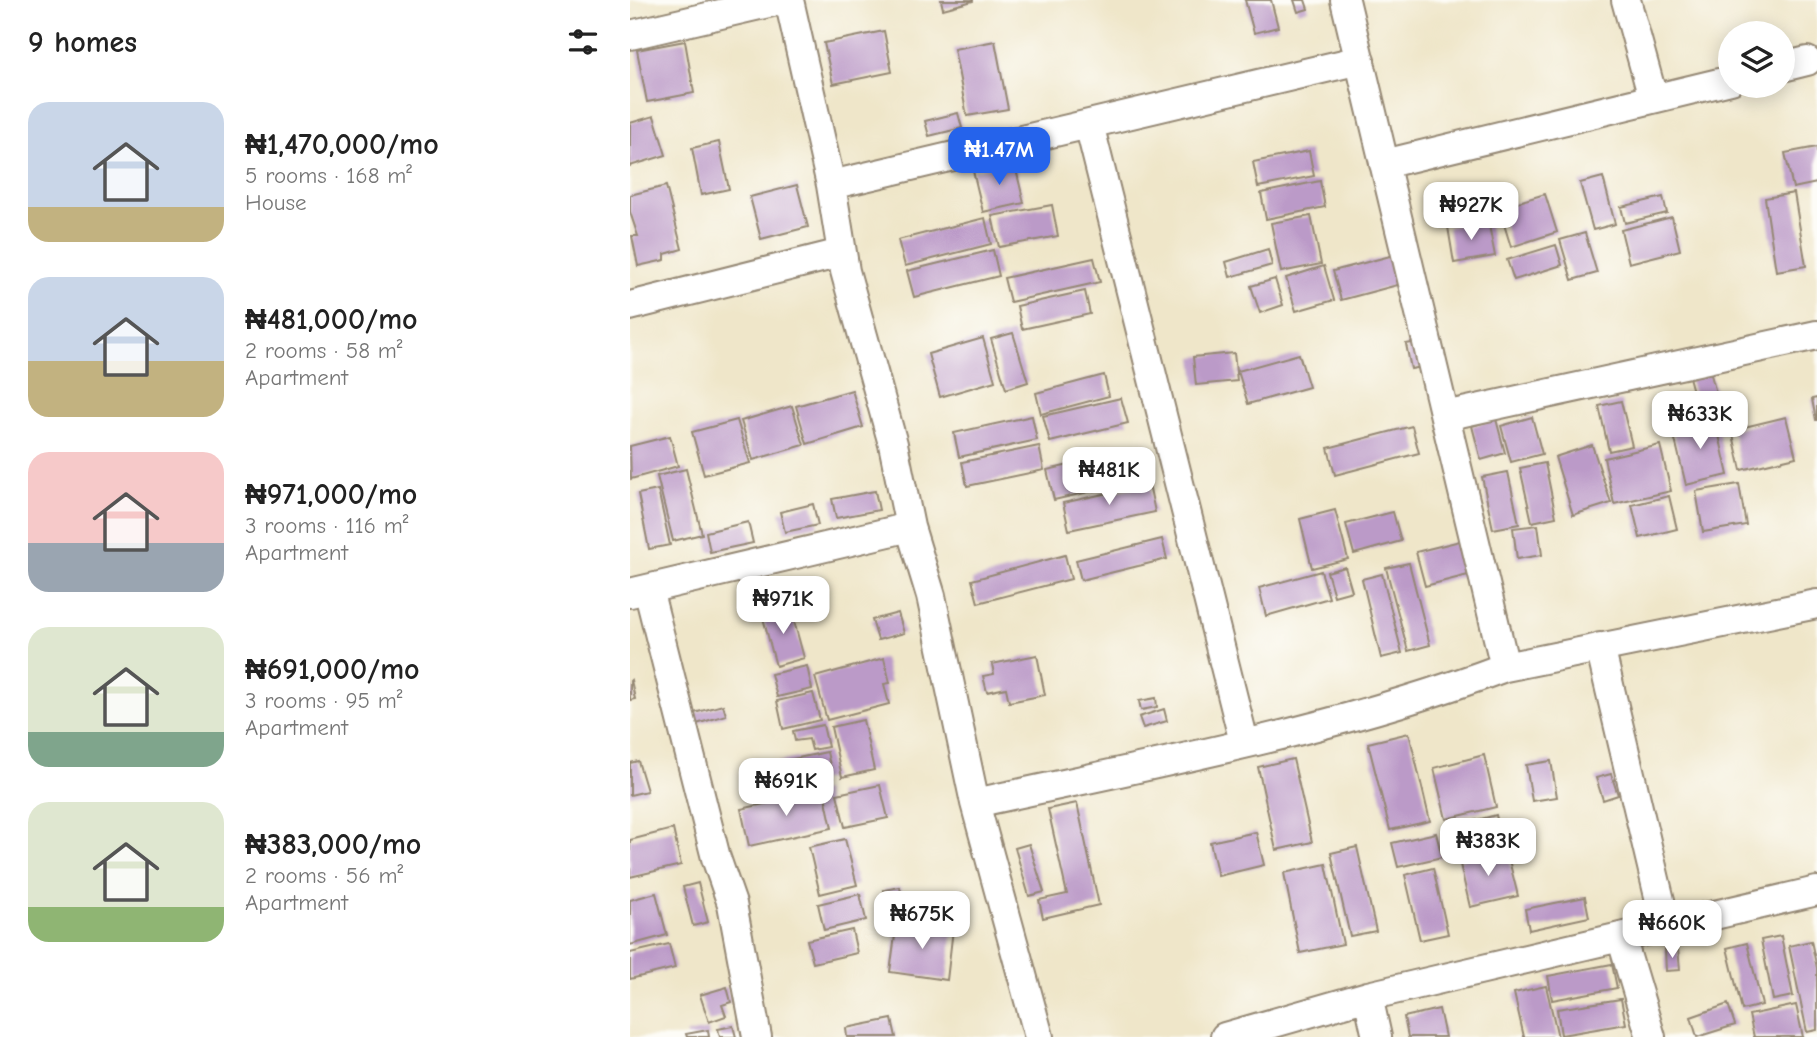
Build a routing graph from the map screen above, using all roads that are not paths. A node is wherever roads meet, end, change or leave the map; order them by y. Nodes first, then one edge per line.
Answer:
1 (781, 0) edge
2 (789, 0) edge
3 (1345, 0) edge
4 (1626, 0) edge
5 (630, 35) edge
6 (1360, 60) junction
7 (1718, 83) edge
8 (1653, 99) junction
9 (1089, 124) junction
10 (1384, 164) junction
11 (831, 185) junction
12 (841, 253) junction
13 (630, 306) edge
14 (1817, 335) edge
15 (1445, 416) junction
16 (909, 527) junction
17 (639, 591) edge
18 (1817, 604) edge
19 (1600, 647) junction
20 (1505, 667) junction
21 (1244, 743) junction
22 (975, 803) junction
23 (1817, 891) edge
24 (1666, 926) junction
25 (1621, 937) junction
26 (1368, 996) junction
27 (757, 1037) edge
28 (1038, 1037) edge
29 (1224, 1037) edge
30 (1377, 1037) edge
31 (1651, 1037) edge

1 - 5 street
2 - 11 street
3 - 6 street
4 - 8 street
6 - 9 street
6 - 10 street
7 - 8 street
8 - 10 street
9 - 11 street
9 - 21 street
10 - 15 street
11 - 12 street
12 - 13 street
12 - 16 street
14 - 15 street
15 - 20 street
16 - 17 street
16 - 22 street
17 - 27 street
18 - 19 street
19 - 20 street
19 - 24 street
20 - 21 street
21 - 22 street
22 - 28 street
23 - 24 street
24 - 25 street
25 - 26 street
25 - 31 street
26 - 29 street
26 - 30 street

